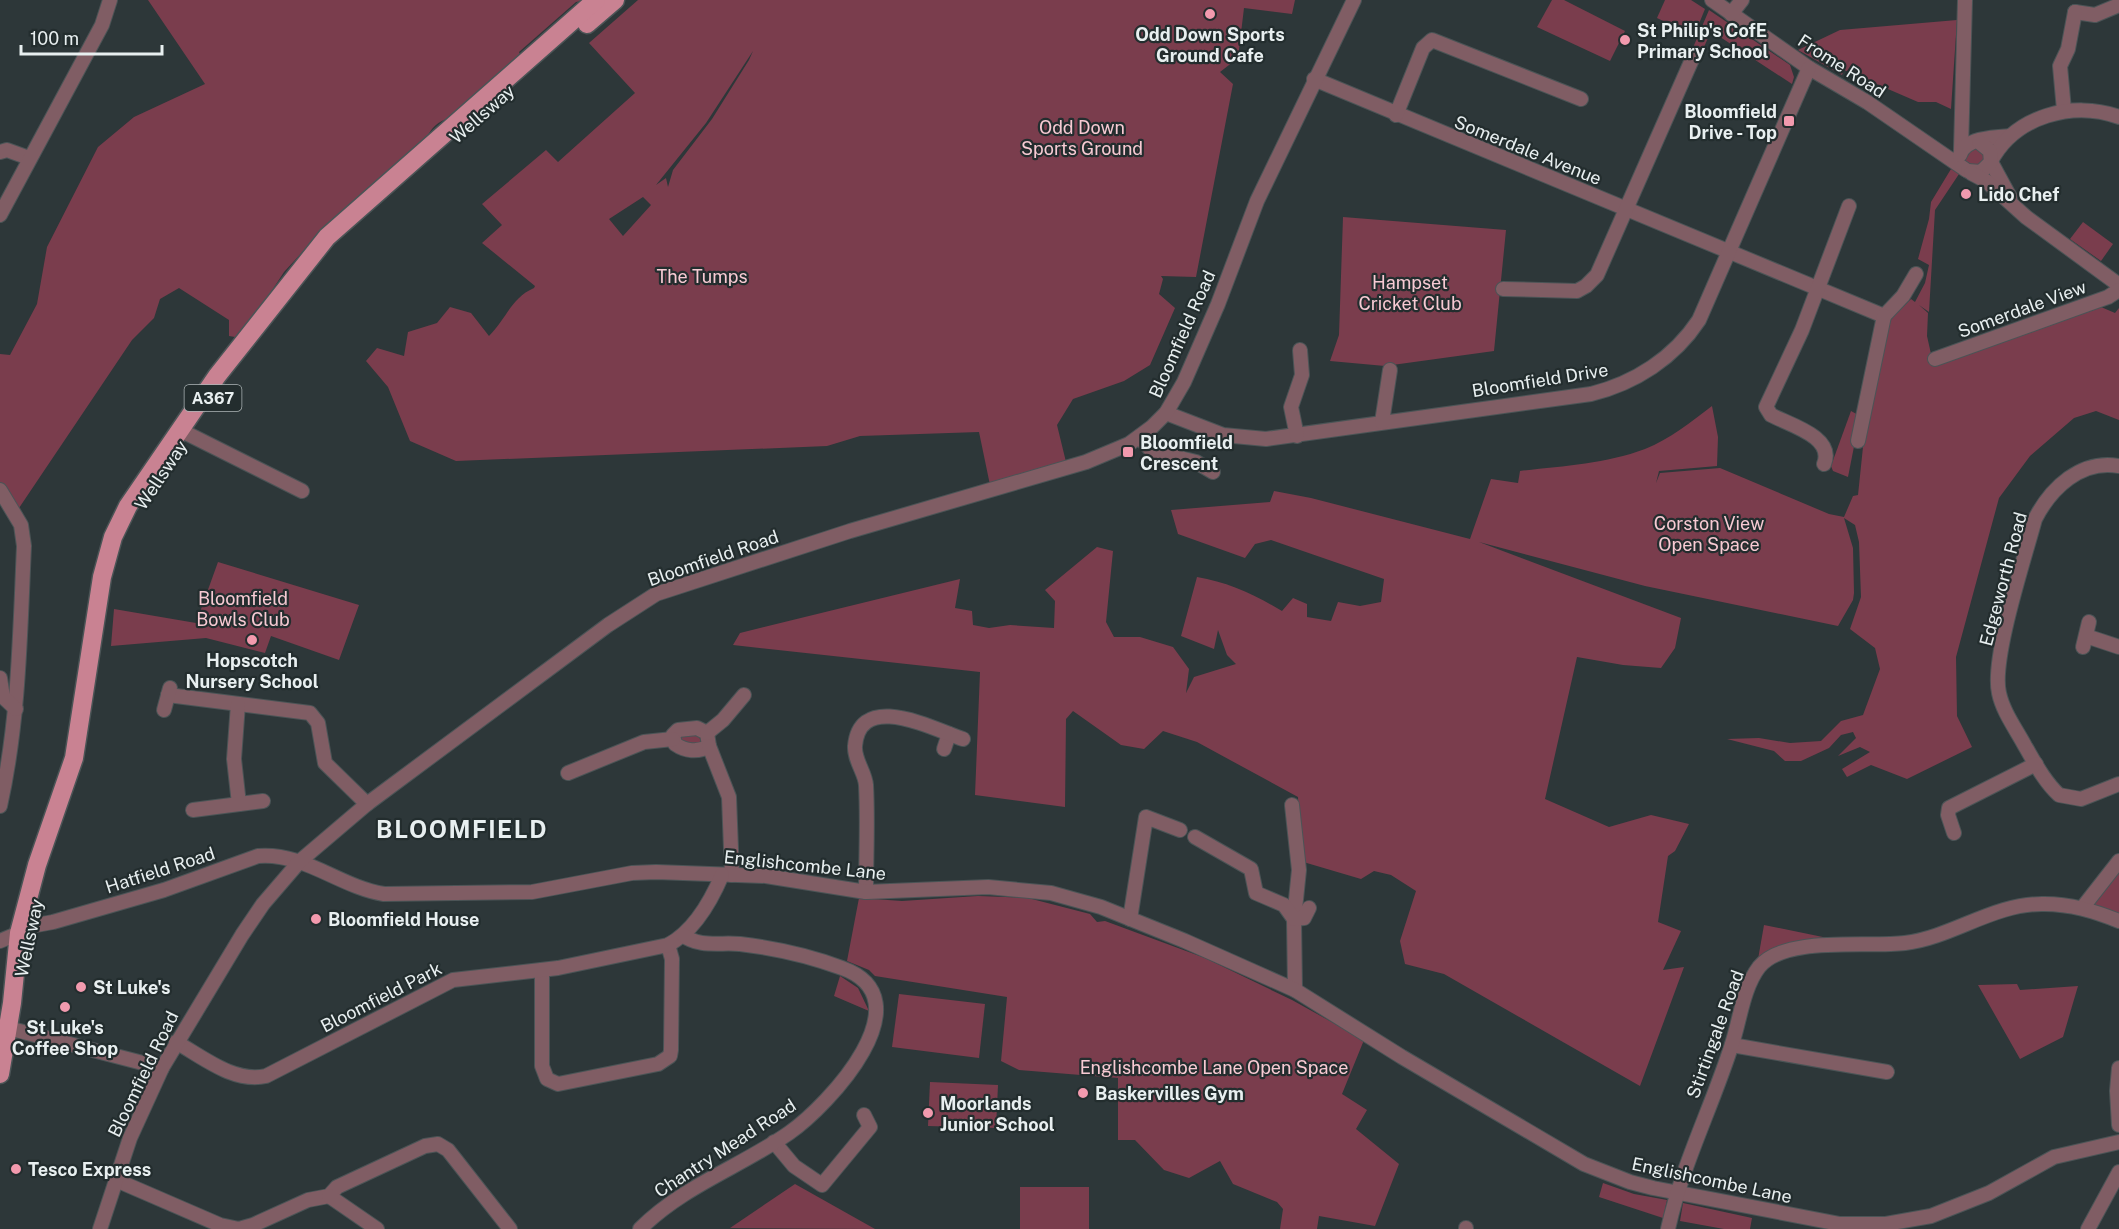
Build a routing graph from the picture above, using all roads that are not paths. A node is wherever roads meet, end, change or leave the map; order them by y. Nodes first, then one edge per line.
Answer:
1 (110, 0) edge
2 (596, 0) edge
3 (615, 0) edge
4 (1354, 0) edge
5 (1712, 0) edge
6 (1742, 0) edge
7 (1965, 0) edge
8 (2068, 0) edge
9 (2119, 5) edge
10 (2076, 12) junction
11 (1731, 14) junction
12 (1694, 55) dead end
13 (1809, 68) junction
14 (1314, 80) junction
15 (1581, 99) dead end
16 (2064, 110) junction
17 (1960, 114) junction
18 (1396, 115) junction
19 (2119, 117) edge
20 (2010, 136) junction
21 (1923, 140) junction
22 (1977, 142) junction
23 (0, 152) edge
24 (1961, 152) junction
25 (29, 158) junction
26 (1991, 161) junction
27 (1969, 171) junction
28 (1849, 206) dead end
29 (1625, 209) junction
30 (0, 215) edge
31 (2026, 217) junction
32 (1729, 252) junction
33 (1916, 274) dead end
34 (2119, 285) edge
35 (1503, 289) dead end
36 (1818, 289) junction
37 (2119, 290) edge
38 (1884, 316) junction
39 (1300, 350) dead end
40 (1935, 359) dead end
41 (1390, 370) dead end
42 (1166, 413) junction
43 (1382, 422) junction
44 (188, 434) junction
45 (1297, 436) junction
46 (1139, 438) junction
47 (1858, 441) dead end
48 (1824, 464) dead end
49 (2119, 466) edge
50 (1213, 472) dead end
51 (0, 490) edge
52 (302, 491) dead end
53 (2089, 622) dead end
54 (2119, 647) edge
55 (0, 678) edge
56 (744, 695) dead end
57 (238, 704) junction
58 (15, 708) junction
59 (164, 710) dead end
60 (949, 734) junction
61 (673, 739) junction
62 (963, 739) dead end
63 (708, 740) junction
64 (944, 749) dead end
65 (5, 757) edge
66 (2036, 764) junction
67 (568, 773) dead end
68 (2119, 784) edge
69 (263, 801) dead end
70 (239, 804) junction
71 (367, 804) junction
72 (1292, 805) dead end
73 (0, 806) edge
74 (193, 810) dead end
75 (1180, 830) dead end
76 (1954, 833) dead end
77 (1196, 837) dead end
78 (300, 861) junction
79 (2119, 861) edge
80 (727, 875) junction
81 (866, 892) junction
82 (2084, 907) junction
83 (1309, 908) dead end
84 (1130, 919) junction
85 (1294, 919) junction
86 (2119, 921) edge
87 (25, 930) junction
88 (683, 935) junction
89 (0, 941) edge
90 (668, 945) junction
91 (542, 970) junction
92 (1295, 990) junction
93 (8, 1028) junction
94 (176, 1042) junction
95 (1732, 1045) junction
96 (162, 1068) junction
97 (2119, 1068) edge
98 (1887, 1072) dead end
99 (0, 1074) edge
100 (864, 1115) dead end
101 (2119, 1125) edge
102 (774, 1142) junction
103 (2119, 1142) edge
104 (2119, 1172) edge
105 (116, 1180) junction
106 (1676, 1192) junction
107 (329, 1196) junction
108 (645, 1227) edge
109 (100, 1229) edge
110 (239, 1229) edge
111 (377, 1229) edge
112 (510, 1229) edge
113 (1668, 1229) edge
114 (2088, 1229) edge

1 - 25 street
2 - 87 main road, Wellsway / A367
3 - 44 main road, Wellsway / A367
4 - 14 street, Bloomfield Road
5 - 11 street, Frome Road
6 - 11 street
7 - 17 street
8 - 10 street
9 - 10 street
10 - 16 street
11 - 13 street, Frome Road
12 - 29 street
13 - 21 street, Frome Road
13 - 32 street, Bloomfield Drive
14 - 18 street, Somerdale Avenue
14 - 42 street, Bloomfield Road
15 - 18 street
16 - 19 street
16 - 20 street
17 - 22 street
17 - 24 street
18 - 29 street, Somerdale Avenue
20 - 22 street
20 - 26 street
21 - 24 street, Frome Road
21 - 27 street, Frome Road
22 - 24 street
22 - 26 street
23 - 25 street
24 - 27 street
25 - 30 street
26 - 27 street
26 - 31 street
27 - 31 street, Frome Road
28 - 36 street
29 - 32 street, Somerdale Avenue
29 - 35 street
31 - 34 street
32 - 36 street, Somerdale Avenue
32 - 43 street, Bloomfield Drive
33 - 38 street
36 - 38 street, Somerdale Avenue
36 - 48 street
37 - 40 street, Somerdale View
38 - 47 street
39 - 45 street
41 - 43 street
42 - 45 street, Bloomfield Drive
42 - 46 street, Bloomfield Road
43 - 45 street, Bloomfield Drive
44 - 52 street
44 - 87 main road, Wellsway / A367
46 - 50 street
46 - 71 street, Bloomfield Road
49 - 66 street, Edgeworth Road
51 - 58 street
53 - 54 street
55 - 58 street
56 - 63 street
57 - 59 street
57 - 70 street
57 - 71 street
58 - 65 street
60 - 62 street
60 - 64 street
60 - 81 street
61 - 63 street
61 - 63 street
61 - 67 street
63 - 80 street
65 - 73 street
66 - 68 street, Edgeworth Road
66 - 76 street
69 - 70 street
70 - 74 street
71 - 78 street, Bloomfield Road
72 - 85 street
75 - 84 street
77 - 85 street
78 - 80 street, Englishcombe Lane
78 - 87 street, Hatfield Road
78 - 94 street, Bloomfield Road
79 - 82 street
80 - 81 street, Englishcombe Lane
80 - 88 street, Bloomfield Park
81 - 84 street, Englishcombe Lane
82 - 86 street, Stirtingale Road
82 - 95 street, Stirtingale Road
83 - 85 street
84 - 92 street, Englishcombe Lane
85 - 92 street
87 - 89 street, Hatfield Road
87 - 93 main road, Wellsway / A367
88 - 90 street, Bloomfield Park
88 - 102 street, Chantry Mead Road
90 - 91 street, Bloomfield Park
90 - 91 street
91 - 94 street, Bloomfield Park
92 - 106 street, Englishcombe Lane
93 - 96 street
93 - 99 main road, Wellsway / A367
94 - 96 street, Bloomfield Road
95 - 98 street
95 - 106 street, Stirtingale Road
96 - 105 street, Bloomfield Road
97 - 101 street
100 - 102 street
102 - 108 street, Chantry Mead Road
103 - 106 street, Englishcombe Lane
104 - 114 street
105 - 109 street, Bloomfield Road
105 - 110 street
106 - 113 street, Stirtingale Road
107 - 110 street
107 - 111 street
107 - 112 street

